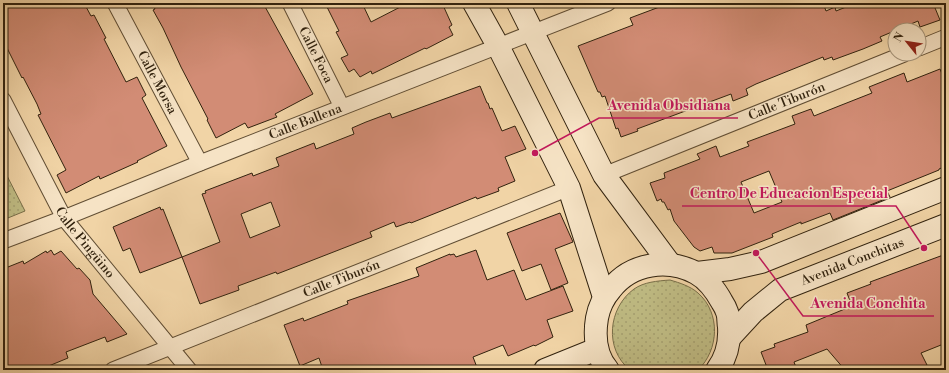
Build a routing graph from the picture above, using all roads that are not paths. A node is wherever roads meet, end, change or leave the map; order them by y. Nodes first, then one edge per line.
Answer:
1 (115, 3) edge
2 (290, 3) edge
3 (474, 3) edge
4 (518, 3) edge
5 (608, 3) edge
6 (533, 32) junction
7 (946, 37) edge
8 (927, 45) edge
9 (498, 46) junction
10 (887, 61) edge
11 (3, 100) edge
12 (342, 107) junction
13 (200, 163) junction
14 (604, 174) junction
15 (569, 188) junction
16 (946, 188) edge
17 (64, 218) junction
18 (946, 224) edge
19 (3, 241) edge
20 (670, 264) junction
21 (697, 273) junction
22 (604, 297) junction
23 (729, 338) junction
24 (171, 348) junction
25 (597, 349) junction
26 (720, 368) edge
27 (114, 370) edge
28 (189, 370) edge
29 (545, 370) edge
30 (608, 370) edge

1 - 13 street, Calle Morsa
2 - 12 street, Calle Foca
3 - 9 street
4 - 6 street
5 - 6 street, Calle Ballena
6 - 9 street, Calle Ballena
6 - 14 street
7 - 8 street
9 - 12 street, Calle Ballena
9 - 15 street
10 - 14 street, Calle Tiburón
11 - 17 street, Calle Pingüino
12 - 13 street, Calle Ballena
13 - 17 street, Calle Ballena
14 - 20 street
15 - 22 street
15 - 24 street, Calle Tiburón
16 - 21 street
17 - 19 street, Calle Ballena
17 - 24 street, Calle Pingüino
18 - 23 street, Avenida Conchitas
20 - 21 street
20 - 22 street
21 - 23 street
22 - 25 street
23 - 26 street
24 - 27 street, Calle Tiburón
24 - 28 street, Calle Pingüino
25 - 29 street
25 - 30 street

